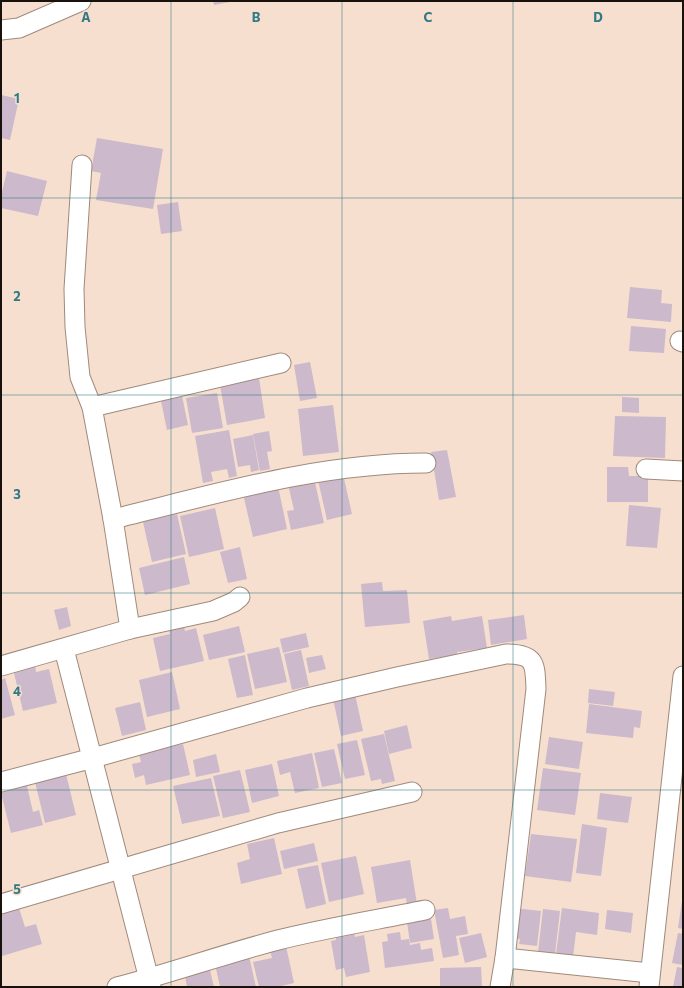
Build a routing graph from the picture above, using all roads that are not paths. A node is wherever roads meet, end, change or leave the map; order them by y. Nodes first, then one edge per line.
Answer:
1 (81, 1) edge
2 (1, 30) edge
3 (82, 165) dead end
4 (281, 363) dead end
5 (92, 407) junction
6 (426, 463) dead end
7 (646, 469) dead end
8 (683, 471) edge
9 (113, 519) junction
10 (240, 597) dead end
11 (130, 629) junction
12 (64, 649) junction
13 (1, 666) edge
14 (683, 676) edge
15 (682, 701) edge
16 (93, 758) junction
17 (1, 782) edge
18 (412, 792) dead end
19 (121, 868) junction
20 (1, 904) edge
21 (425, 910) dead end
22 (505, 958) junction
23 (649, 980) edge
24 (150, 983) edge
25 (117, 987) edge
26 (500, 987) edge

1 - 2 street
3 - 5 street
4 - 5 street
5 - 9 street
6 - 9 street
7 - 8 street
9 - 11 street
10 - 11 street
11 - 12 street
12 - 13 street
12 - 16 street
14 - 15 street
15 - 23 street
16 - 17 street
16 - 19 street
16 - 22 street
18 - 19 street
19 - 20 street
19 - 24 street
21 - 24 street
22 - 23 street
22 - 26 street
24 - 25 street

